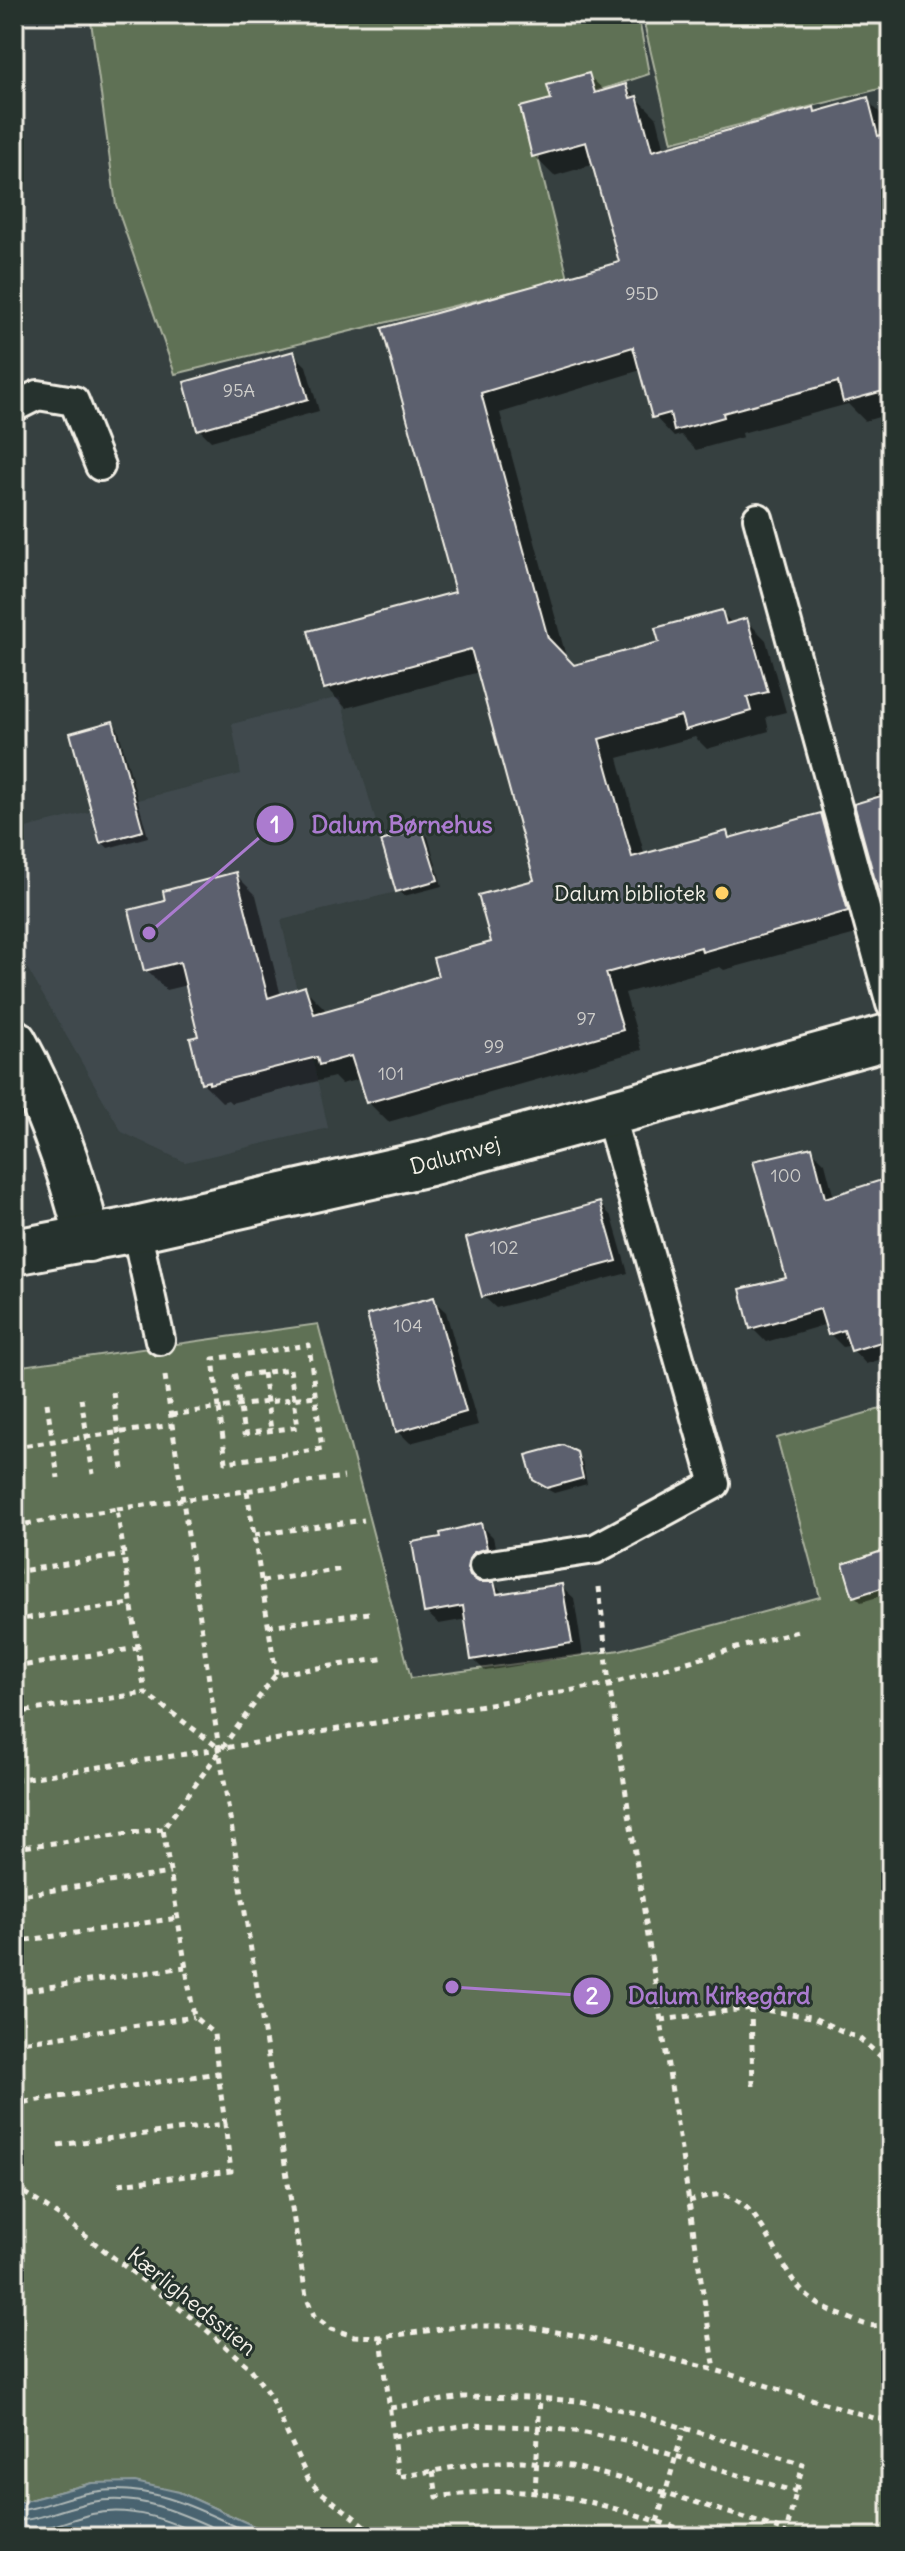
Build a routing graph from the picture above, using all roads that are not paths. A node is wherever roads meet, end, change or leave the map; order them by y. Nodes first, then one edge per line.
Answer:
1 (14, 407) edge
2 (100, 466) dead end
3 (758, 518) dead end
4 (891, 1004) edge
5 (891, 1036) edge
6 (14, 1042) edge
7 (609, 1113) junction
8 (136, 1229) junction
9 (88, 1239) junction
10 (14, 1252) edge
11 (160, 1340) road end
12 (484, 1566) dead end

1 - 2 lane
3 - 4 lane
5 - 7 street, Dalumvej
6 - 9 street
7 - 8 street, Dalumvej
7 - 12 lane
8 - 9 street, Dalumvej
8 - 11 lane
9 - 10 street, Dalumvej

